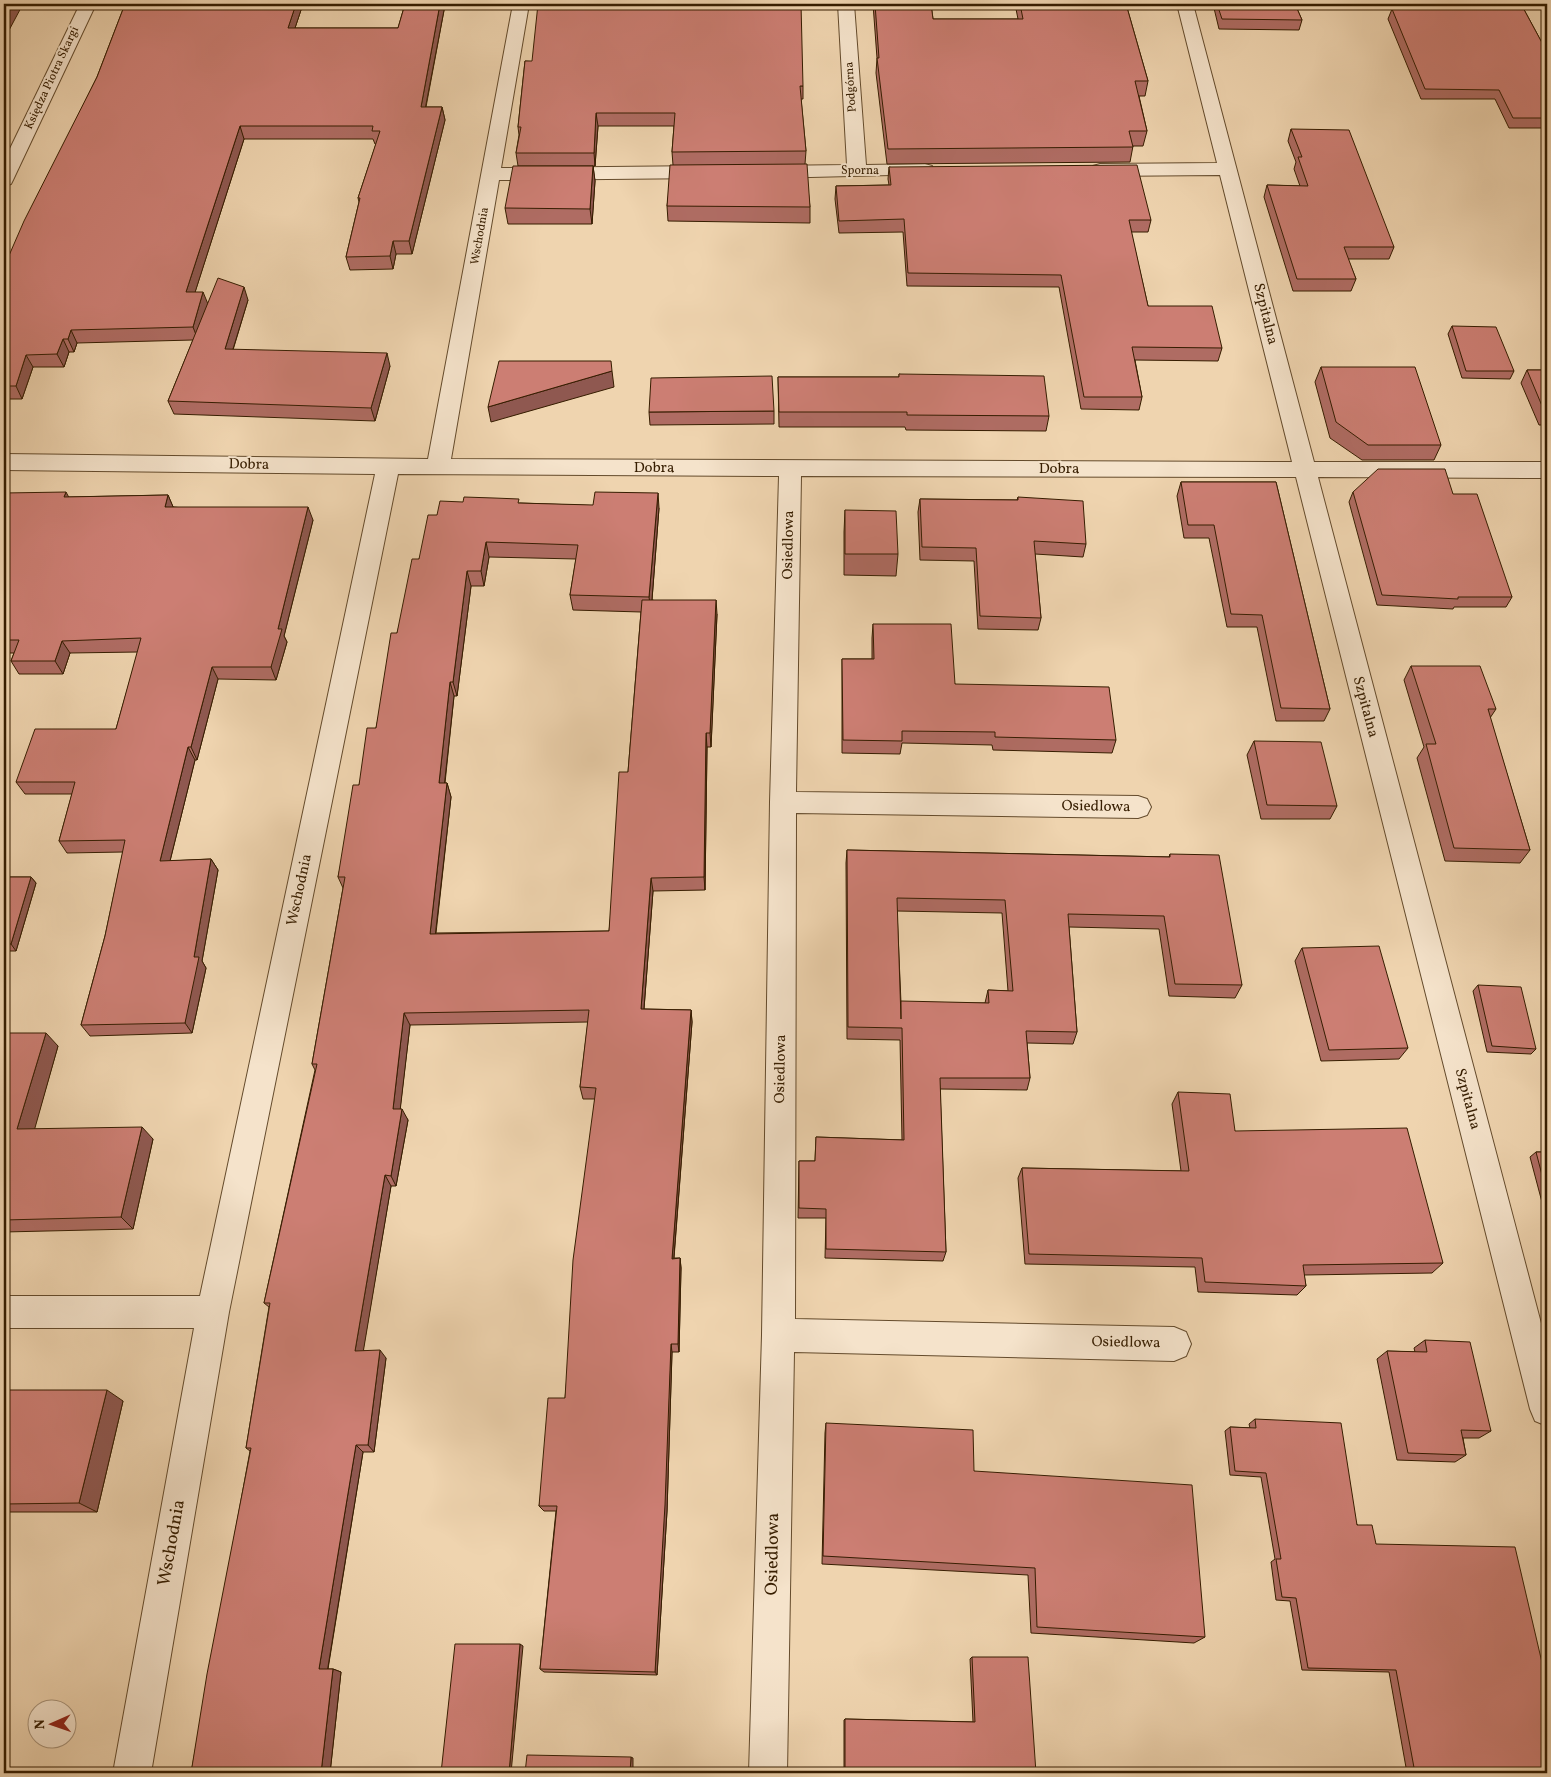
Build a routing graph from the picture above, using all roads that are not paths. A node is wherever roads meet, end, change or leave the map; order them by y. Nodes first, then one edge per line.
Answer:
1 (88, 4) edge
2 (521, 4) edge
3 (846, 4) edge
4 (1185, 4) edge
5 (1229, 169) junction
6 (945, 170) edge
7 (1082, 170) edge
8 (856, 171) junction
9 (728, 172) edge
10 (748, 172) edge
11 (491, 174) junction
12 (4, 180) edge
13 (4, 462) edge
14 (388, 467) junction
15 (438, 468) junction
16 (790, 469) junction
17 (1304, 470) junction
18 (1547, 470) edge
19 (783, 802) junction
20 (1138, 807) dead end
21 (4, 1312) edge
22 (212, 1312) junction
23 (778, 1335) junction
24 (1174, 1344) dead end
25 (1547, 1410) edge
26 (132, 1773) edge
27 (768, 1773) edge

1 - 12 street, Księdza Piotra Skargi
2 - 11 street, Wschodnia
3 - 8 street, Podgórna
4 - 5 street, Szpitalna
5 - 7 street
5 - 17 street, Szpitalna
6 - 8 street, Sporna
8 - 10 street, Sporna
9 - 11 street
11 - 15 street, Wschodnia
13 - 14 street, Dobra
14 - 15 street, Dobra
14 - 22 street, Wschodnia
15 - 16 street, Dobra
16 - 17 street, Dobra
16 - 19 street, Osiedlowa
17 - 18 street, Dobra
17 - 25 street, Szpitalna
19 - 20 street, Osiedlowa
19 - 23 street, Osiedlowa
21 - 22 street
22 - 26 street, Wschodnia
23 - 24 street, Osiedlowa
23 - 27 street, Osiedlowa

